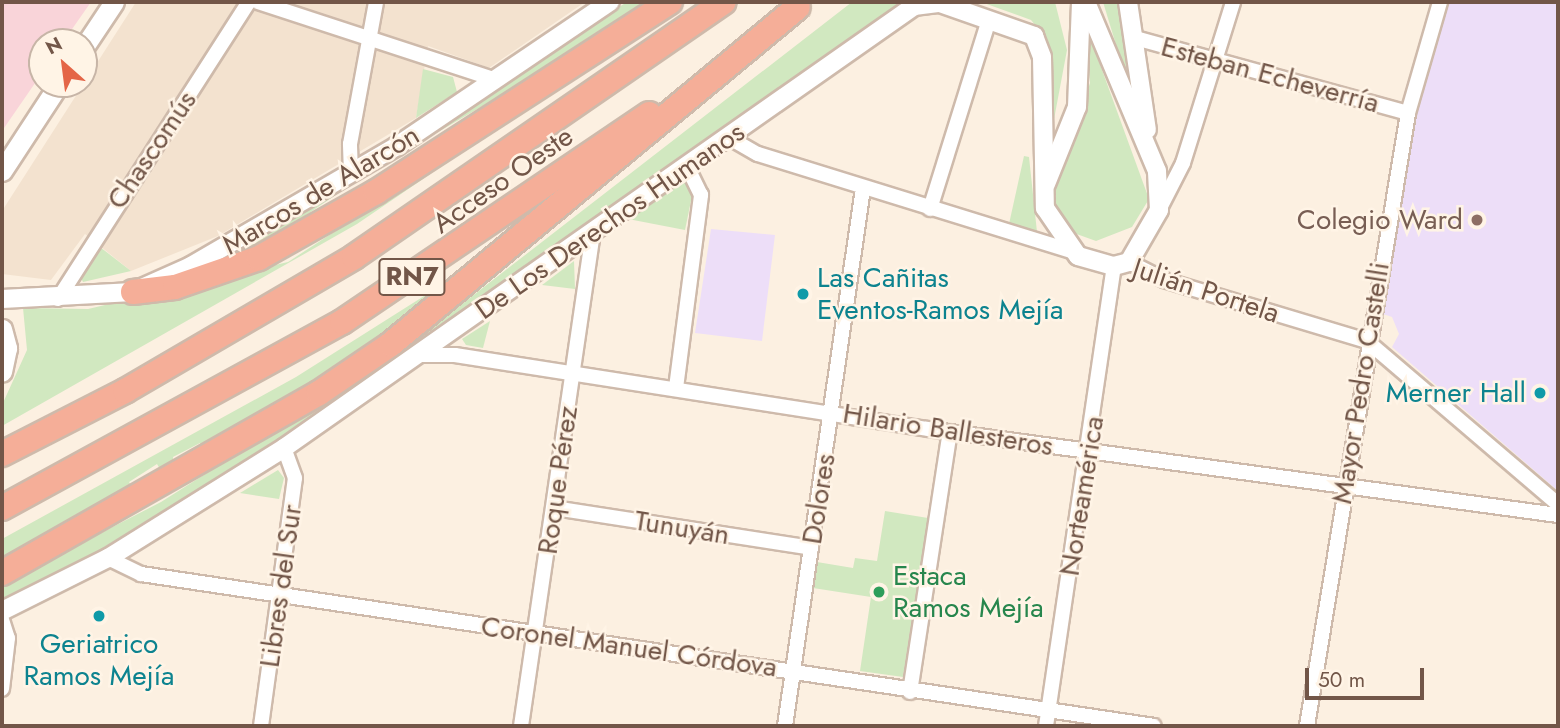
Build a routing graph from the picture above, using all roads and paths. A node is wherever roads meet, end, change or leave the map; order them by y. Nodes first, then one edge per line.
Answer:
1 (114, 2) edge
2 (249, 2) edge
3 (258, 2) edge
4 (376, 2) edge
5 (610, 2) edge
6 (670, 2) edge
7 (723, 2) edge
8 (1084, 2) edge
9 (1128, 2) edge
10 (1233, 2) edge
11 (1440, 2) edge
12 (801, 4) edge
13 (989, 19) junction
14 (97, 28) edge
15 (367, 34) junction
16 (1132, 37) junction
17 (1216, 59) junction
18 (496, 79) junction
19 (50, 98) edge
20 (1408, 113) junction
21 (728, 137) junction
22 (1149, 141) junction
23 (687, 166) junction
24 (2, 171) edge
25 (351, 174) junction
26 (863, 188) junction
27 (1043, 191) junction
28 (930, 209) junction
29 (1159, 209) junction
30 (593, 233) junction
31 (1071, 251) junction
32 (1122, 263) junction
33 (133, 292) junction
34 (2, 299) edge
35 (58, 299) junction
36 (2, 329) edge
37 (1367, 341) junction
38 (421, 355) junction
39 (2, 370) edge
40 (574, 373) junction
41 (676, 388) junction
42 (833, 412) junction
43 (950, 432) junction
44 (284, 448) junction
45 (1089, 451) junction
46 (2, 454) edge
47 (1343, 488) junction
48 (1558, 504) edge
49 (2, 508) edge
50 (554, 508) junction
51 (1558, 515) edge
52 (811, 548) junction
53 (108, 558) junction
54 (2, 573) edge
55 (281, 595) junction
56 (2, 611) edge
57 (2, 620) edge
58 (535, 633) junction
59 (793, 671) junction
60 (2, 689) edge
61 (910, 692) junction
62 (1048, 710) junction
63 (261, 726) edge
64 (521, 726) edge
65 (785, 726) edge
66 (1046, 726) edge
67 (1154, 726) edge
68 (1307, 726) edge

1 - 14 main road
2 - 35 street, Chascomús
3 - 15 street
4 - 15 street
5 - 18 street, Marcos de Alarcón
6 - 33 highway
7 - 46 highway, Acceso Oeste / RN7
8 - 22 street
8 - 27 street
9 - 16 street
10 - 17 street, Norteamérica
11 - 20 street, Mayor Pedro Castelli
12 - 49 highway, Acceso Oeste / RN7
12 - 54 highway
13 - 21 street, De Los Derechos Humanos
13 - 27 street, De Los Derechos Humanos
13 - 28 street
15 - 18 street
15 - 25 street
16 - 17 street, Esteban Echeverría
16 - 22 street
17 - 20 street, Esteban Echeverría
17 - 29 street, Norteamérica
18 - 25 street, Marcos de Alarcón
19 - 24 main road
20 - 37 street, Mayor Pedro Castelli
21 - 23 street, De Los Derechos Humanos
21 - 26 street, Julián Portela
22 - 29 street
23 - 30 street, De Los Derechos Humanos
23 - 41 street
25 - 33 street, Marcos de Alarcón
26 - 28 street, Julián Portela
26 - 42 street, Dolores
27 - 31 street, De Los Derechos Humanos
28 - 31 street, Julián Portela
29 - 32 street, Norteamérica
30 - 38 street, De Los Derechos Humanos
30 - 40 street, Roque Pérez
31 - 32 street, Julián Portela
32 - 37 street, Julián Portela
32 - 45 street, Norteamérica
33 - 35 street, Marcos de Alarcón
34 - 35 street, Marcos de Alarcón
36 - 39 main road
37 - 47 street, Mayor Pedro Castelli
37 - 48 street, Julián Portela
38 - 40 street, Hilario Ballesteros
38 - 44 street, De Los Derechos Humanos
40 - 41 street, Hilario Ballesteros
40 - 50 street, Roque Pérez
41 - 42 street, Hilario Ballesteros
42 - 43 street, Hilario Ballesteros
42 - 52 street, Dolores
43 - 45 street, Hilario Ballesteros
43 - 61 street
44 - 53 street, De Los Derechos Humanos
44 - 55 street, Libres del Sur
45 - 47 street, Hilario Ballesteros
45 - 62 street, Norteamérica
47 - 51 street, Hilario Ballesteros
47 - 68 street, Mayor Pedro Castelli
50 - 52 street, Tunuyán
50 - 58 street, Roque Pérez
52 - 59 street, Dolores
53 - 55 street, Coronel Manuel Córdova
53 - 56 street, De Los Derechos Humanos
55 - 58 street, Coronel Manuel Córdova
55 - 63 street, Libres del Sur
57 - 60 street
58 - 59 street, Coronel Manuel Córdova
58 - 64 street, Roque Pérez
59 - 61 street, Coronel Manuel Córdova
59 - 65 street, Dolores
61 - 62 street, Coronel Manuel Córdova
62 - 66 street, Norteamérica
62 - 67 street, Coronel Manuel Córdova

